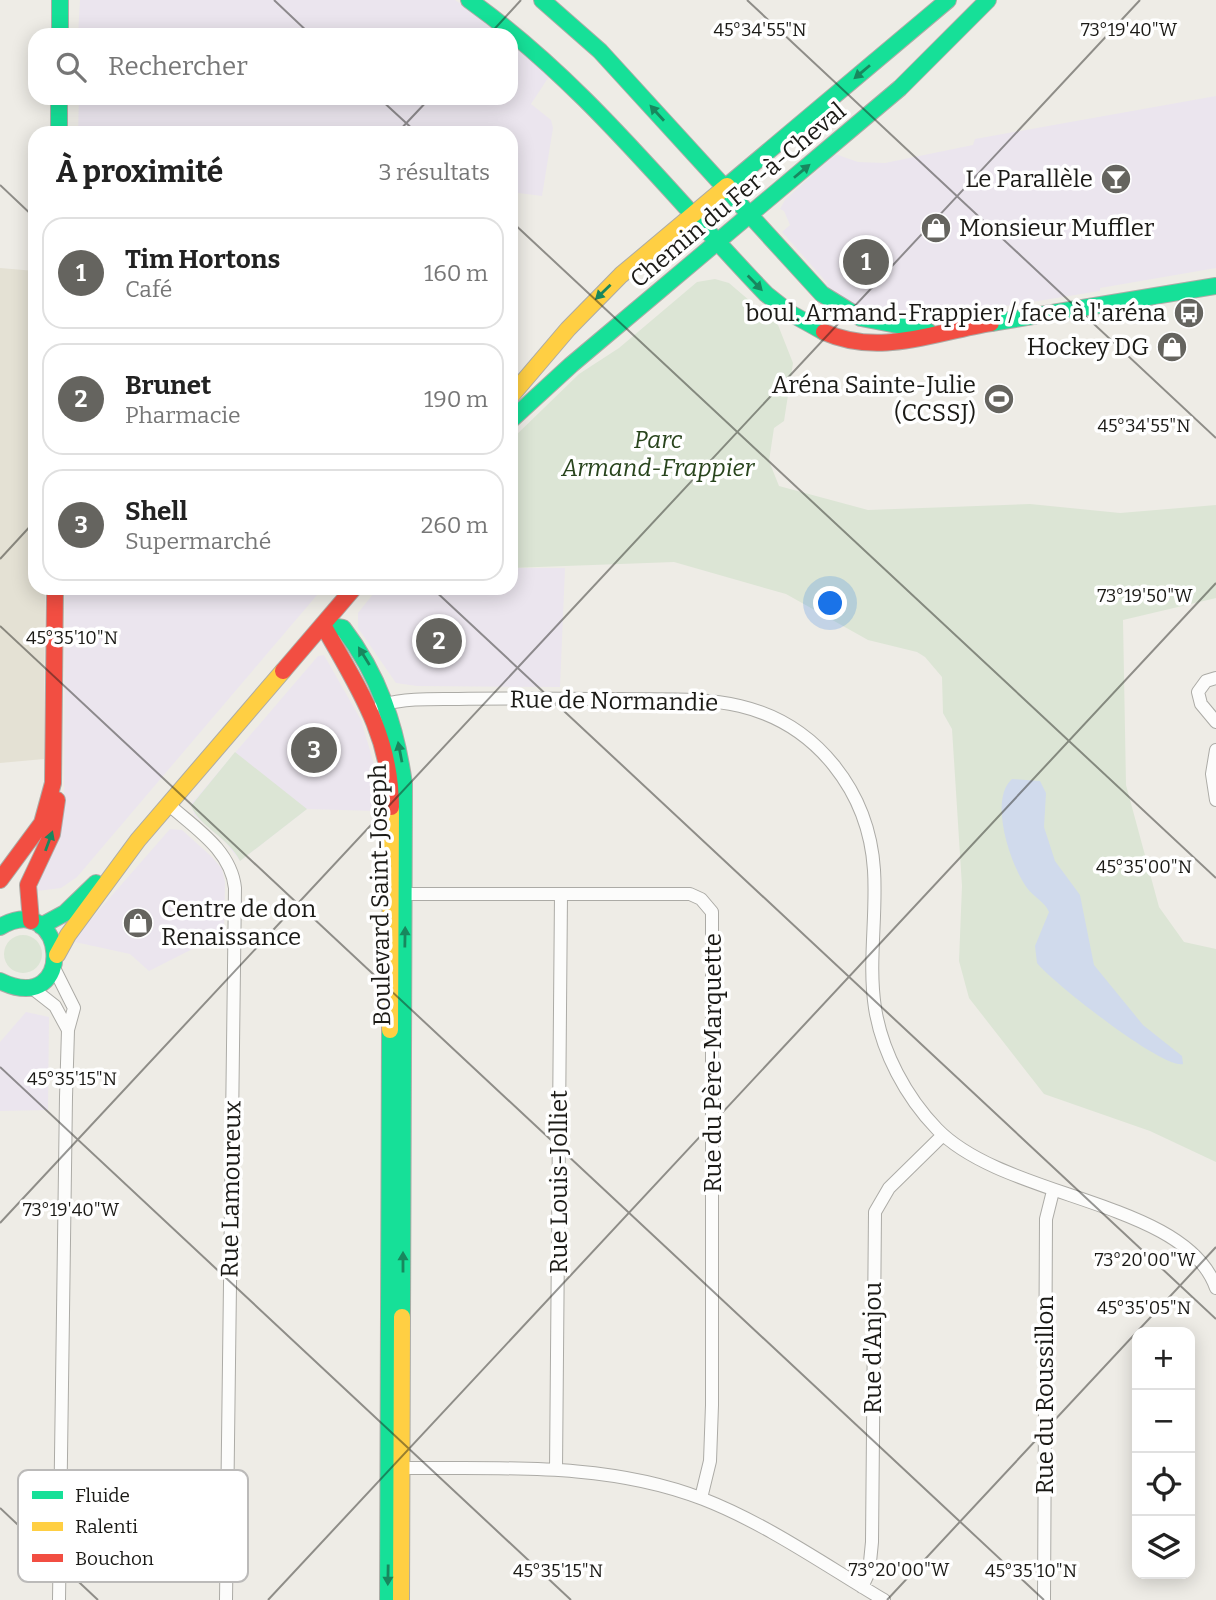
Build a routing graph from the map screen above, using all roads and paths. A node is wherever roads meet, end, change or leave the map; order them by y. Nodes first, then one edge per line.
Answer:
1 (469, 0) edge
2 (542, 0) edge
3 (948, 0) edge
4 (988, 0) edge
5 (61, 3) edge
6 (60, 28) edge
7 (508, 28) edge
8 (518, 35) edge
9 (59, 105) edge
10 (59, 126) edge
11 (725, 188) junction
12 (692, 215) junction
13 (750, 215) junction
14 (717, 243) junction
15 (1216, 286) edge
16 (935, 332) junction
17 (518, 388) edge
18 (518, 413) edge
19 (55, 595) edge
20 (348, 595) edge
21 (323, 625) junction
22 (1216, 678) edge
23 (387, 703) junction
24 (370, 708) junction
25 (1216, 722) edge
26 (1216, 750) edge
27 (53, 783) junction
28 (1216, 800) edge
29 (168, 804) junction
30 (138, 840) junction
31 (0, 880) edge
32 (399, 894) junction
33 (561, 894) junction
34 (36, 923) junction
35 (0, 928) edge
36 (56, 962) junction
37 (0, 981) edge
38 (25, 989) junction
39 (0, 1001) edge
40 (68, 1030) junction
41 (943, 1135) junction
42 (1053, 1191) junction
43 (1216, 1288) edge
44 (395, 1468) junction
45 (61, 1470) edge
46 (228, 1470) edge
47 (556, 1470) junction
48 (701, 1498) junction
49 (59, 1582) edge
50 (226, 1582) edge
51 (862, 1587) junction
52 (59, 1600) edge
53 (226, 1600) edge
54 (388, 1600) edge
55 (401, 1600) edge
56 (884, 1600) edge
57 (1044, 1600) edge

1 - 7 street
11 -> 2 street
3 -> 11 street, Chemin du Fer-à-Cheval
13 -> 4 street, Chemin du Fer-à-Cheval
5 - 6 street
8 - 12 street
9 - 10 street
11 - 12 street, Chemin du Fer-à-Cheval
11 - 13 street
12 - 14 street
12 -> 17 street, Chemin du Fer-à-Cheval
13 - 14 street, Chemin du Fer-à-Cheval
13 - 16 street
14 -> 16 street
14 - 18 street, Chemin du Fer-à-Cheval
15 - 16 street
19 - 27 street
20 - 21 street
23 -> 21 street, Boulevard Saint-Joseph
21 - 24 street, Boulevard Saint-Joseph
21 - 29 street
22 - 25 street
23 - 24 street, Rue de Normandie
32 -> 23 street, Boulevard Saint-Joseph
23 - 41 street, Rue de Normandie
24 - 32 street, Boulevard Saint-Joseph
26 - 28 street
27 - 31 street
34 -> 27 street
29 - 30 street
29 - 46 street, Rue Lamoureux
30 - 34 street
30 - 36 street
32 - 33 street, Rue du Père-Marquette
32 - 44 street, Boulevard Saint-Joseph
33 - 47 street, Rue Louis-Jolliet
33 - 48 street, Rue du Père-Marquette
34 - 35 street
34 - 36 street
36 - 38 street
36 - 40 street
37 - 38 street
38 - 39 street
38 - 40 street
40 - 45 street
41 - 42 street, Rue de Normandie
41 - 51 street, Rue d'Anjou
42 - 43 street, Rue de Normandie
42 - 57 street, Rue du Roussillon
44 - 47 street
44 -> 54 street, Boulevard Saint-Joseph
44 - 55 street, Boulevard Saint-Joseph
47 - 48 street
48 - 51 street
49 - 52 street
50 - 53 street, Rue Lamoureux
51 - 56 street

